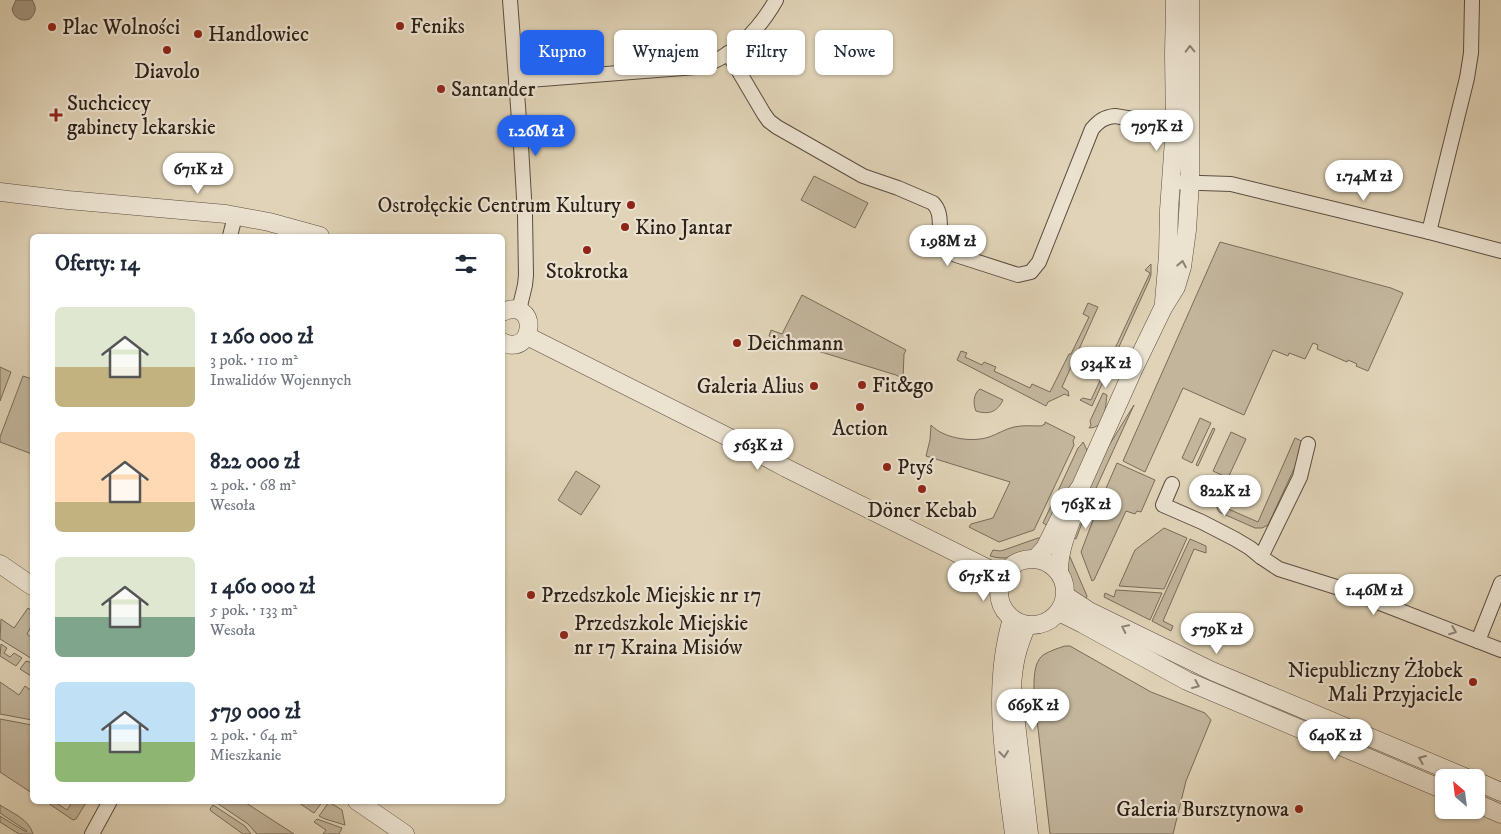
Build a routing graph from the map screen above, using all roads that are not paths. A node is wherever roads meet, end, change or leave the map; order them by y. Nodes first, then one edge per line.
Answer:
1 (510, 0) edge
2 (776, 0) edge
3 (1175, 0) edge
4 (1190, 0) edge
5 (1472, 0) edge
6 (755, 30) edge
7 (727, 54) edge
8 (741, 75) edge
9 (516, 81) junction
10 (1175, 126) junction
11 (1171, 182) junction
12 (1190, 182) junction
13 (0, 192) edge
14 (235, 216) junction
15 (1428, 232) junction
16 (230, 234) edge
17 (313, 234) edge
18 (1501, 251) edge
19 (1163, 308) junction
20 (510, 311) edge
21 (527, 336) junction
22 (505, 343) edge
23 (1308, 444) dead end
24 (1172, 484) dead end
25 (1081, 486) junction
26 (1262, 557) junction
27 (1036, 558) junction
28 (0, 564) edge
29 (1059, 572) junction
30 (1003, 576) junction
31 (1501, 583) edge
32 (30, 585) edge
33 (1062, 604) junction
34 (1020, 622) junction
35 (1478, 641) junction
36 (1501, 650) edge
37 (1446, 769) edge
38 (1485, 785) edge
39 (1435, 786) edge
40 (1501, 792) edge
41 (108, 804) edge
42 (361, 804) edge
43 (1485, 807) edge
44 (1501, 814) edge
45 (92, 834) edge
46 (405, 834) edge
47 (1014, 834) edge
48 (1029, 834) edge

1 - 9 street
2 - 6 street
3 - 10 street
12 -> 4 street
5 - 15 street
7 - 9 street
8 - 10 street
9 - 20 street
10 - 11 street
11 - 12 street
11 - 19 street
12 - 15 street
19 -> 12 street
13 - 14 street
14 - 16 street
14 - 17 street
15 - 18 street
19 - 25 street
20 - 21 street
21 - 22 street
21 - 30 street
23 - 26 street
24 - 26 street
25 - 27 street
25 - 29 street
26 -> 35 street
27 - 29 street
27 - 30 street
28 - 32 street
29 - 33 street
30 - 34 street
31 - 35 street
33 - 34 street
37 -> 33 street
33 -> 39 street
34 -> 47 street
34 - 48 street
35 - 36 street
38 - 40 street
41 - 45 street
42 - 46 street
43 - 44 street

